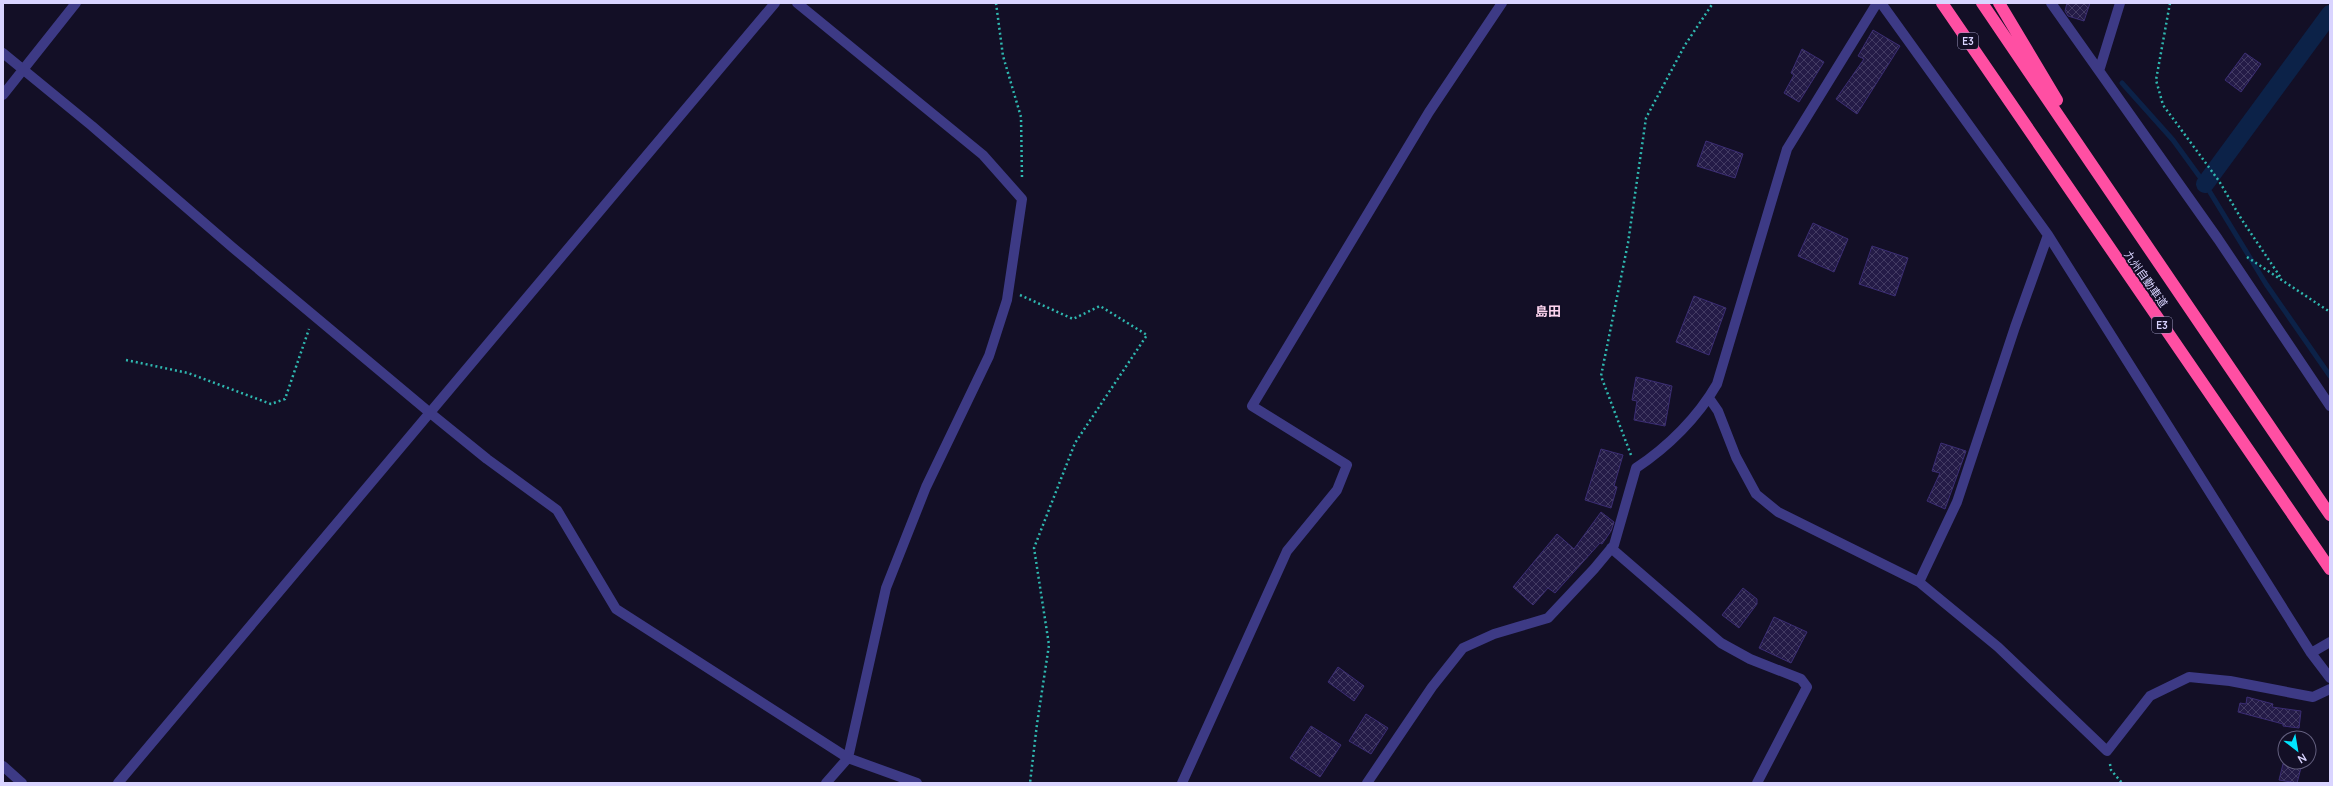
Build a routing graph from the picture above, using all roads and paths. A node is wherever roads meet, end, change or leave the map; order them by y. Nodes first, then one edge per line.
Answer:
1 (76, 3) edge
2 (774, 3) edge
3 (797, 3) edge
4 (996, 3) edge
5 (1502, 3) edge
6 (1713, 3) edge
7 (1877, 3) edge
8 (1881, 3) edge
9 (1934, 3) edge
10 (1942, 3) edge
11 (1982, 3) edge
12 (1999, 3) edge
13 (2051, 3) edge
14 (2120, 3) edge
15 (2170, 3) edge
16 (3, 53) edge
17 (24, 70) junction
18 (2099, 71) junction
19 (1994, 79) junction
20 (3, 94) edge
21 (1022, 199) junction
22 (2125, 214) junction
23 (2048, 235) junction
24 (2243, 255) dead end
25 (2281, 278) junction
26 (1008, 289) junction
27 (2330, 312) edge
28 (314, 316) junction
29 (126, 360) dead end
30 (1709, 398) junction
31 (2330, 406) edge
32 (429, 412) junction
33 (1636, 468) junction
34 (2330, 515) edge
35 (1611, 548) junction
36 (2330, 569) edge
37 (1919, 582) junction
38 (2330, 642) edge
39 (2311, 653) junction
40 (2330, 678) edge
41 (2330, 689) edge
42 (2107, 751) junction
43 (848, 758) junction
44 (3, 766) edge
45 (22, 783) edge
46 (118, 783) edge
47 (826, 783) edge
48 (917, 783) edge
49 (1030, 783) edge
50 (1182, 783) edge
51 (1367, 783) edge
52 (1757, 783) edge
53 (2122, 783) edge

1 - 17 street
2 - 32 street
3 - 21 street
4 - 21 path
5 - 50 street
6 - 33 path
7 - 30 street
8 - 23 street
9 - 19 highway
10 - 19 highway, 九州自動車道 / E3
11 - 22 highway, 九州自動車道
12 - 22 highway
13 - 18 street
14 - 18 street
15 - 25 path
16 - 17 street
17 - 20 street
17 - 28 street
18 - 31 street
19 - 36 highway, 九州自動車道 / E3
21 - 26 street
22 - 34 highway, 九州自動車道
23 - 37 street
23 - 39 street
24 - 25 path
25 - 27 path
26 - 43 street
26 - 49 path
28 - 29 path
28 - 32 street
30 - 33 street
30 - 37 street
32 - 43 street
32 - 46 street
33 - 35 street
35 - 51 street
35 - 52 street
37 - 42 street
38 - 39 street
39 - 40 street
41 - 42 street
42 - 53 path
43 - 47 street
43 - 48 street
44 - 45 street

